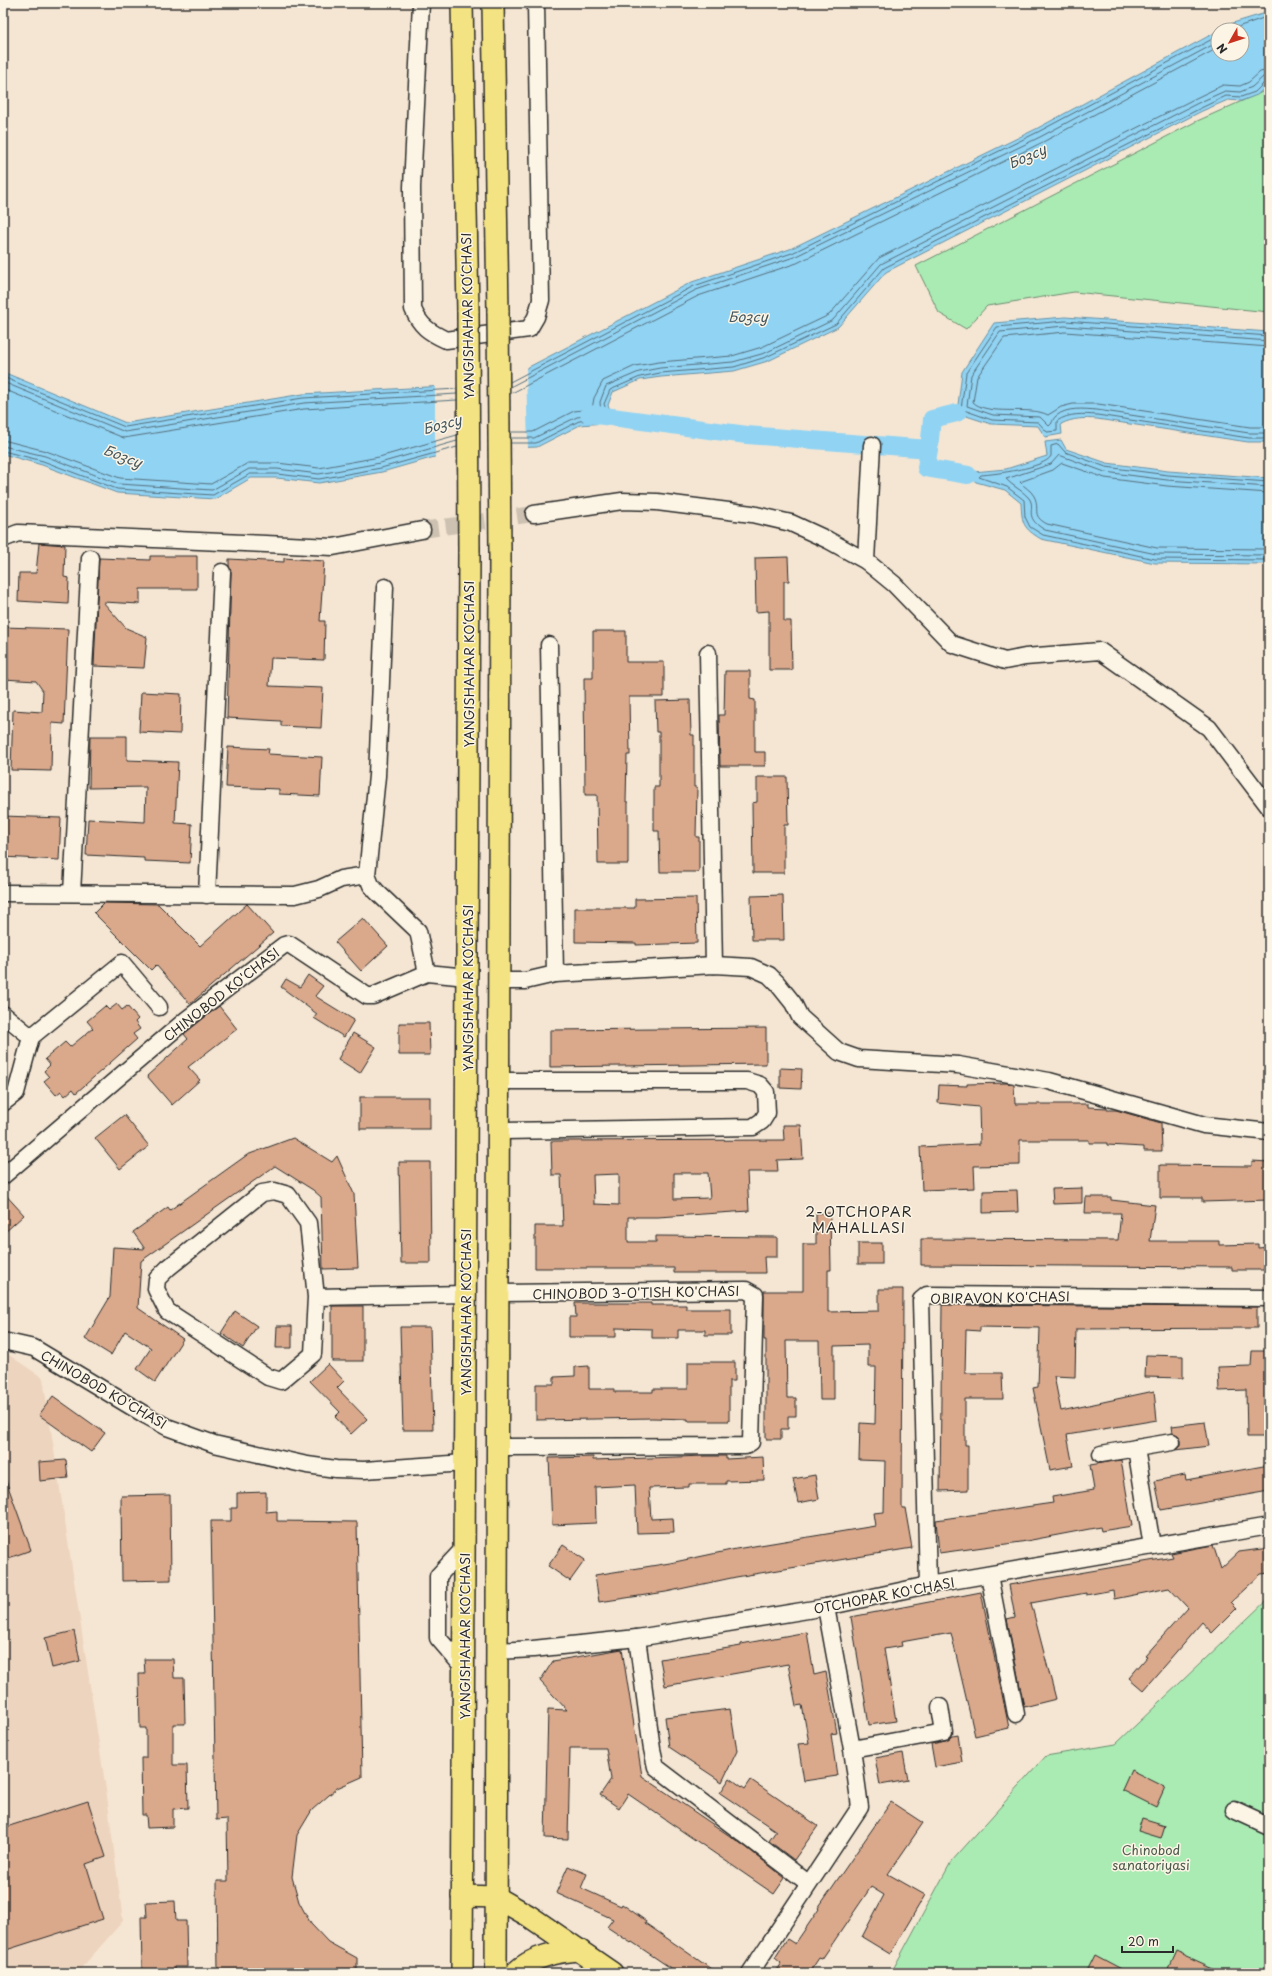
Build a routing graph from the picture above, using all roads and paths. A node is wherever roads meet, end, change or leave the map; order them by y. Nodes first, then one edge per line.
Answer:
1 (421, 3) edge
2 (462, 3) edge
3 (493, 3) edge
4 (536, 3) edge
5 (872, 445) dead end
6 (534, 514) tunnel mouth
7 (422, 530) tunnel mouth
8 (3, 539) edge
9 (90, 558) dead end
10 (866, 562) junction
11 (222, 572) dead end
12 (385, 587) dead end
13 (549, 645) dead end
14 (708, 653) dead end
15 (1269, 807) edge
16 (367, 875) junction
17 (3, 893) edge
18 (72, 893) junction
19 (207, 895) junction
20 (714, 965) junction
21 (427, 973) junction
22 (555, 974) junction
23 (467, 977) junction
24 (499, 981) junction
25 (159, 1007) dead end
26 (3, 1014) edge
27 (31, 1038) junction
28 (499, 1082) junction
29 (3, 1103) edge
30 (499, 1131) junction
31 (1269, 1132) edge
32 (3, 1176) edge
33 (466, 1209) junction
34 (498, 1209) junction
35 (498, 1293) junction
36 (465, 1294) junction
37 (316, 1297) junction
38 (1269, 1298) edge
39 (3, 1341) edge
40 (498, 1372) junction
41 (465, 1373) junction
42 (1172, 1442) dead end
43 (498, 1447) junction
44 (1136, 1448) junction
45 (1101, 1454) dead end
46 (465, 1463) junction
47 (1269, 1526) edge
48 (1152, 1546) junction
49 (989, 1575) junction
50 (928, 1586) junction
51 (826, 1606) junction
52 (636, 1638) junction
53 (497, 1651) junction
54 (940, 1707) dead end
55 (1016, 1714) dead end
56 (852, 1749) junction
57 (1234, 1810) dead end
58 (1269, 1826) edge
59 (808, 1883) junction
60 (462, 1896) junction
61 (496, 1897) junction
62 (579, 1950) junction
63 (462, 1973) edge
64 (496, 1973) edge
65 (515, 1973) edge
66 (612, 1973) edge
67 (750, 1973) edge

1 - 4 street
2 - 23 main road, YANGISHAHAR KO‘CHASI, bridge
3 - 24 main road, bridge
5 - 10 street
6 - 10 street
7 - 8 street
9 - 18 street
10 - 15 street
11 - 19 street
12 - 16 street
13 - 22 street
14 - 20 street
16 - 19 street
16 - 21 street
17 - 18 street
18 - 19 street
20 - 22 street
20 - 31 street
21 - 23 street, CHINOBOD KO'CHASI
21 - 32 street, CHINOBOD KO'CHASI
22 - 24 street
23 - 33 main road, YANGISHAHAR KO‘CHASI
24 - 28 main road
25 - 27 street
26 - 27 street
27 - 29 street
28 - 30 main road
28 - 30 street
30 - 34 main road
33 - 34 main road
33 - 36 main road, YANGISHAHAR KO‘CHASI
34 - 35 main road
35 - 40 main road
35 - 43 street, CHINOBOD 3-O'TISH KO'CHASI
36 - 37 street
36 - 41 main road, YANGISHAHAR KO‘CHASI
37 - 37 street
38 - 50 street, OBIRAVON KO'CHASI
39 - 46 street, CHINOBOD KO'CHASI
40 - 41 main road
40 - 43 main road
41 - 46 main road, YANGISHAHAR KO‘CHASI
42 - 44 street
43 - 53 main road
44 - 45 street
44 - 48 street
46 - 60 main road, YANGISHAHAR KO‘CHASI
47 - 48 street, OTCHOPAR KO'CHASI
48 - 49 street, OTCHOPAR KO'CHASI
49 - 50 street, OTCHOPAR KO'CHASI
49 - 55 street
50 - 51 street, OTCHOPAR KO'CHASI
51 - 52 street, OTCHOPAR KO'CHASI
51 - 56 street
52 - 53 street, OTCHOPAR KO'CHASI
52 - 59 street
53 - 61 main road
54 - 56 street
56 - 59 street
57 - 58 street
59 - 67 street
60 - 61 main road
60 - 63 main road, YANGISHAHAR KO‘CHASI
61 - 62 main road
61 - 64 main road
62 - 65 main road
62 - 66 main road

